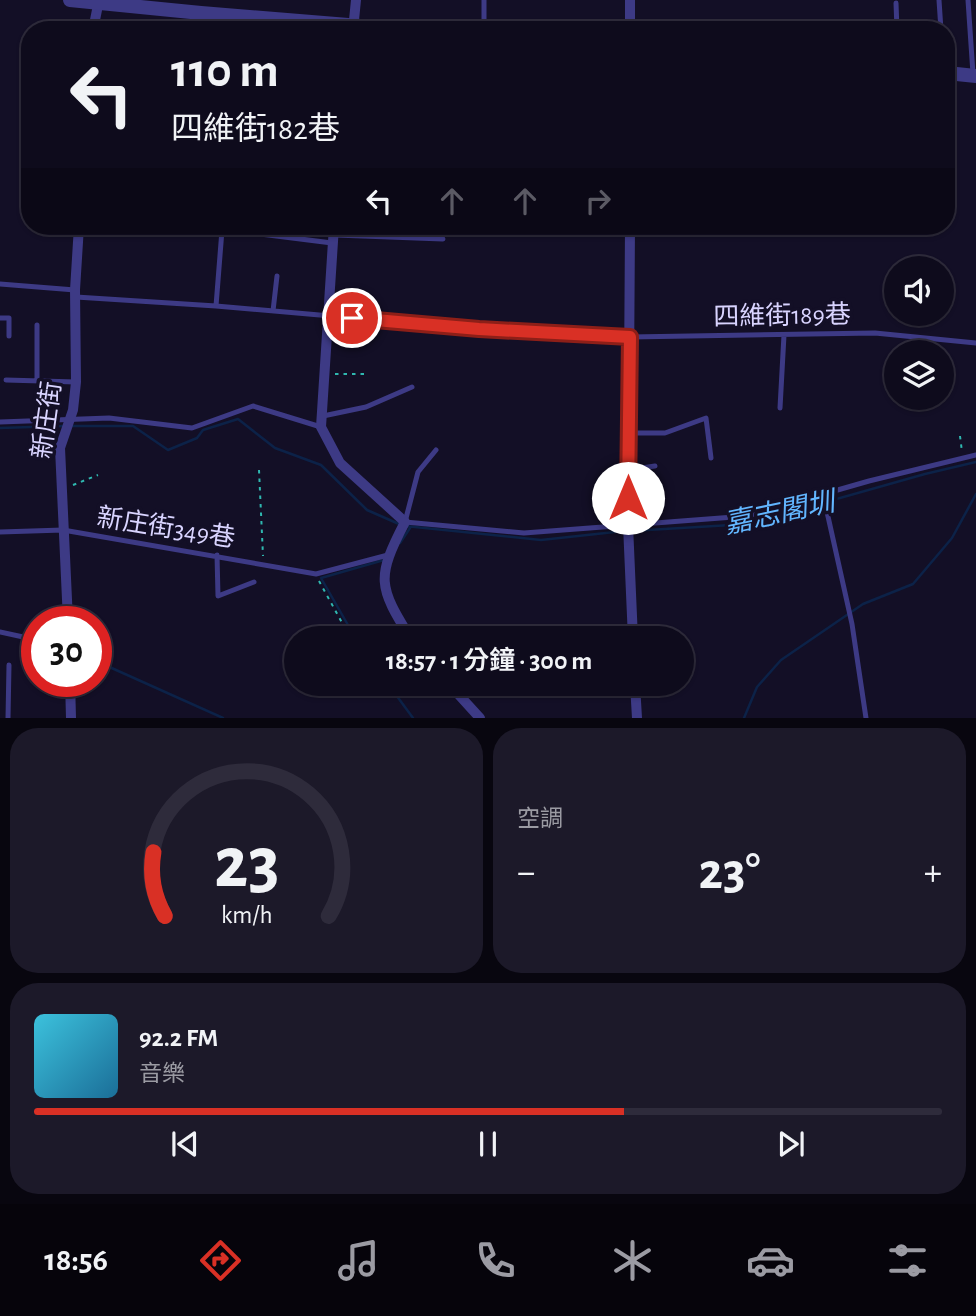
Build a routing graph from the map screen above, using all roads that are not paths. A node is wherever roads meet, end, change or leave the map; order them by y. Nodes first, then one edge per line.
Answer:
1 (70, 0) edge
2 (356, 0) edge
3 (484, 0) edge
4 (629, 0) edge
5 (939, 0) edge
6 (968, 0) edge
7 (99, 1) edge
8 (896, 3) dead end
9 (156, 4) edge
10 (201, 7) edge
11 (220, 13) junction
12 (95, 21) edge
13 (219, 21) edge
14 (296, 21) edge
15 (354, 21) edge
16 (484, 21) edge
17 (630, 21) edge
18 (897, 21) edge
19 (940, 21) edge
20 (955, 75) edge
21 (974, 76) edge
22 (79, 235) edge
23 (222, 235) edge
24 (333, 235) edge
25 (355, 235) edge
26 (630, 235) edge
27 (443, 239) dead end
28 (276, 276) dead end
29 (0, 284) edge
30 (76, 294) junction
31 (216, 306) junction
32 (273, 311) junction
33 (326, 316) junction
34 (0, 318) edge
35 (37, 326) dead end
36 (9, 335) dead end
37 (784, 335) junction
38 (630, 337) junction
39 (976, 343) edge
40 (6, 380) dead end
41 (37, 381) junction
42 (76, 382) junction
43 (412, 387) dead end
44 (780, 408) dead end
45 (69, 420) junction
46 (321, 421) junction
47 (0, 422) edge
48 (629, 433) junction
49 (436, 450) dead end
50 (976, 455) edge
51 (711, 458) dead end
52 (655, 466) dead end
53 (628, 470) junction
54 (823, 494) junction
55 (405, 522) junction
56 (628, 525) junction
57 (63, 530) junction
58 (0, 532) edge
59 (217, 555) junction
60 (388, 555) junction
61 (254, 582) dead end
62 (67, 606) edge
63 (403, 626) edge
64 (632, 626) edge
65 (0, 632) edge
66 (21, 637) edge
67 (9, 665) dead end
68 (460, 696) edge
69 (636, 696) edge
70 (70, 697) edge
71 (8, 718) edge
72 (71, 718) edge
73 (480, 718) edge
74 (637, 718) edge
75 (866, 718) edge

1 - 7 street
2 - 15 street
3 - 16 lane
4 - 17 street
5 - 19 lane
6 - 21 lane
7 - 9 street
7 - 12 street
8 - 18 lane
9 - 10 street
10 - 11 street
11 - 13 lane
11 - 14 street
20 - 21 street
22 - 30 street, 新庄街
23 - 31 lane
24 - 33 street
25 - 27 lane
26 - 38 street
28 - 32 lane
29 - 30 lane, 四維街189巷
30 - 31 lane, 四維街189巷
30 - 42 street, 新庄街
31 - 32 lane, 四維街189巷
32 - 33 lane, 四維街189巷
33 - 38 lane, 四維街189巷
33 - 46 street
34 - 36 lane
35 - 41 lane
37 - 38 lane, 四維街189巷
37 - 39 lane, 四維街189巷
37 - 44 lane
38 - 48 street
40 - 41 lane
41 - 42 lane
42 - 45 street, 新庄街
43 - 46 lane
45 - 46 lane
45 - 47 lane
45 - 57 street, 新庄街
46 - 55 street
48 - 51 lane
48 - 53 street
49 - 55 lane
50 - 54 lane
52 - 53 lane
53 - 56 street
54 - 56 lane
54 - 75 lane
55 - 56 lane
55 - 60 street
56 - 64 street
57 - 58 lane, 新庄街349巷
57 - 59 lane, 新庄街349巷
57 - 62 street, 新庄街
59 - 60 lane, 新庄街349巷
59 - 61 lane
60 - 63 street
65 - 66 lane
67 - 71 lane
68 - 73 street
69 - 74 street
70 - 72 street

